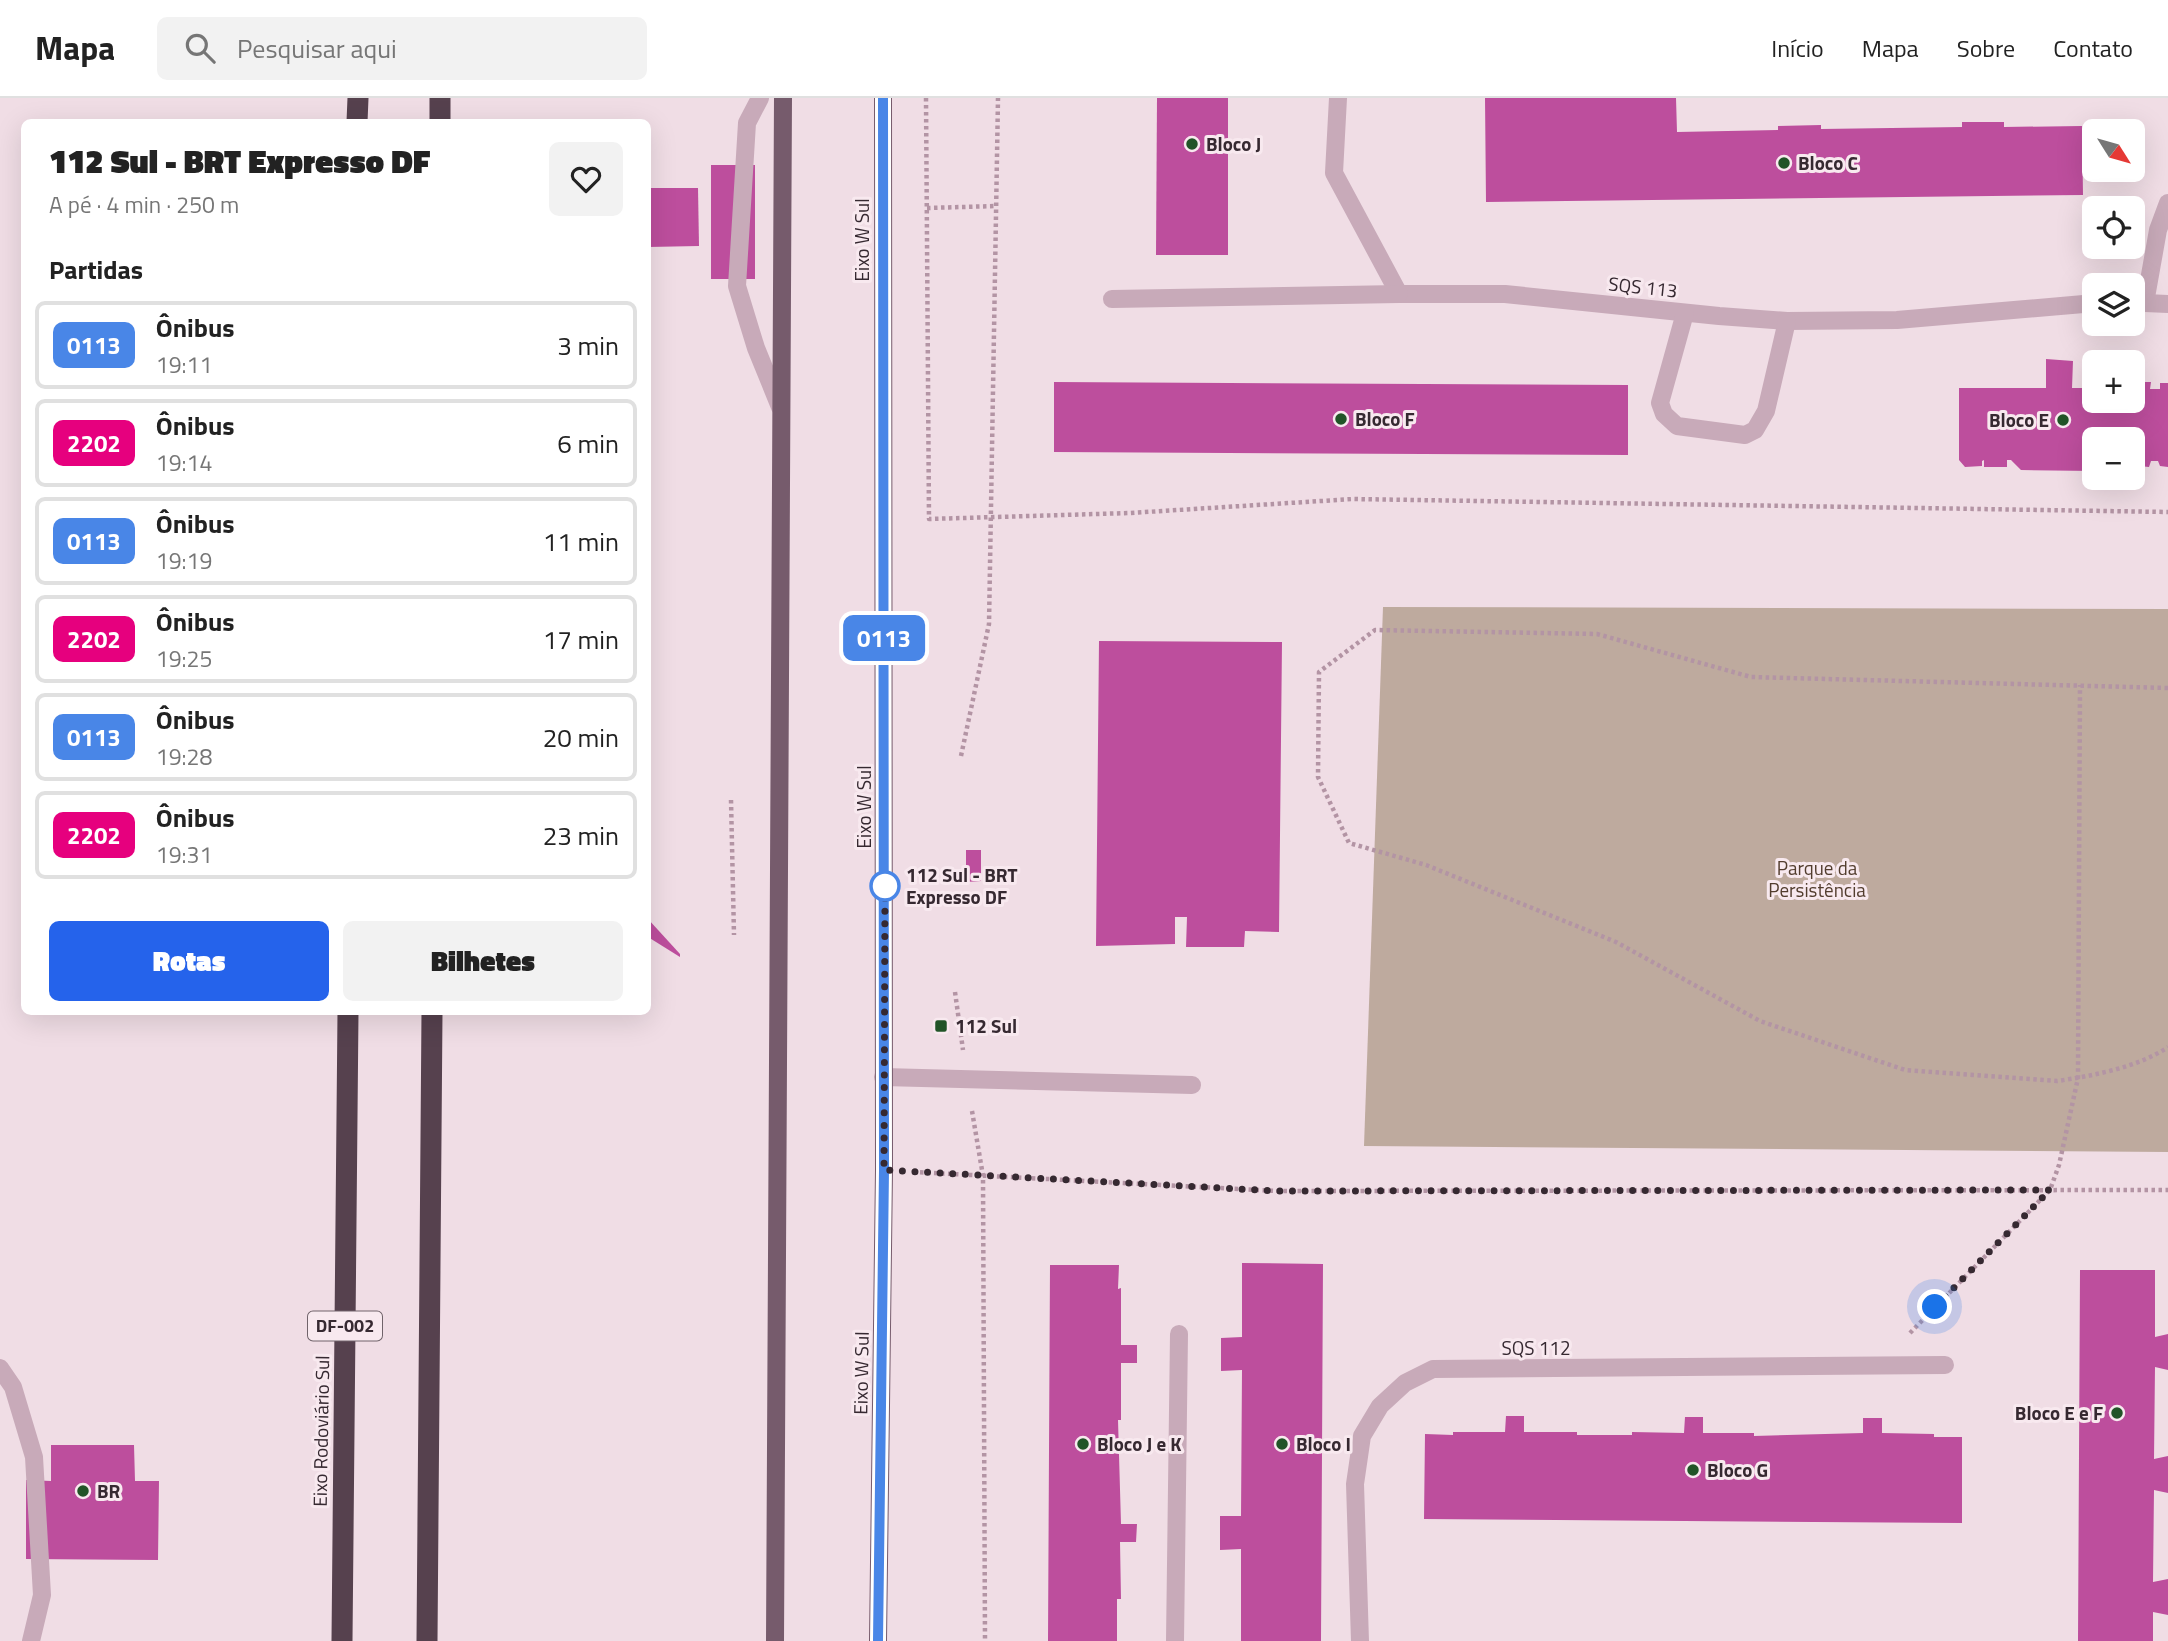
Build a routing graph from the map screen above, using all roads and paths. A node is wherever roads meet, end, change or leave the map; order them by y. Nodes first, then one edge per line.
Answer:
1 (358, 98) edge
2 (440, 98) edge
3 (760, 98) edge
4 (783, 98) edge
5 (883, 98) edge
6 (926, 98) edge
7 (998, 98) edge
8 (1338, 98) edge
9 (357, 119) edge
10 (440, 119) edge
11 (2168, 203) edge
12 (997, 206) junction
13 (927, 208) junction
14 (2145, 280) edge
15 (1399, 294) junction
16 (1112, 299) dead end
17 (2145, 303) edge
18 (2082, 304) edge
19 (2168, 304) edge
20 (1685, 313) junction
21 (1787, 321) junction
22 (780, 407) junction
23 (2168, 512) edge
24 (992, 516) junction
25 (2080, 685) junction
26 (2168, 688) edge
27 (961, 756) dead end
28 (731, 800) dead end
29 (734, 935) dead end
30 (348, 1015) edge
31 (432, 1015) edge
32 (2168, 1047) edge
33 (883, 1077) junction
34 (2078, 1078) junction
35 (1192, 1085) dead end
36 (884, 1170) junction
37 (983, 1176) junction
38 (2050, 1190) junction
39 (2168, 1190) edge
40 (1180, 1334) dead end
41 (1945, 1365) dead end
42 (1877, 1366) junction
43 (0, 1368) edge
44 (31, 1641) edge
45 (342, 1641) edge
46 (427, 1641) edge
47 (775, 1641) edge
48 (878, 1641) edge
49 (985, 1641) edge
50 (1175, 1641) edge
51 (1360, 1641) edge

1 - 9 highway
2 - 10 highway
3 - 22 street
4 - 22 main road
5 - 33 main road, Eixo W Sul
6 - 13 path
7 - 12 path
8 - 15 street
11 - 14 street
12 - 13 path
12 - 24 path
13 - 24 path
15 - 16 street, SQS 113
15 - 20 street, SQS 113
17 - 19 street
18 - 21 street, SQS 113
20 - 21 street, SQS 113
20 - 21 street
22 - 47 main road
23 - 24 path
24 - 27 path
25 - 26 path
25 - 34 path
25 - 34 path
28 - 29 path
30 - 45 highway, Eixo Rodoviário Sul / DF-002
31 - 46 highway
32 - 34 path
33 - 35 street
33 - 36 main road, Eixo W Sul
34 - 38 path
36 - 37 path
36 - 48 main road, Eixo W Sul
37 - 38 path
37 - 49 path
38 - 39 path
38 - 42 path
40 - 50 street
41 - 42 street, SQS 112
42 - 51 street, SQS 112
43 - 44 street

